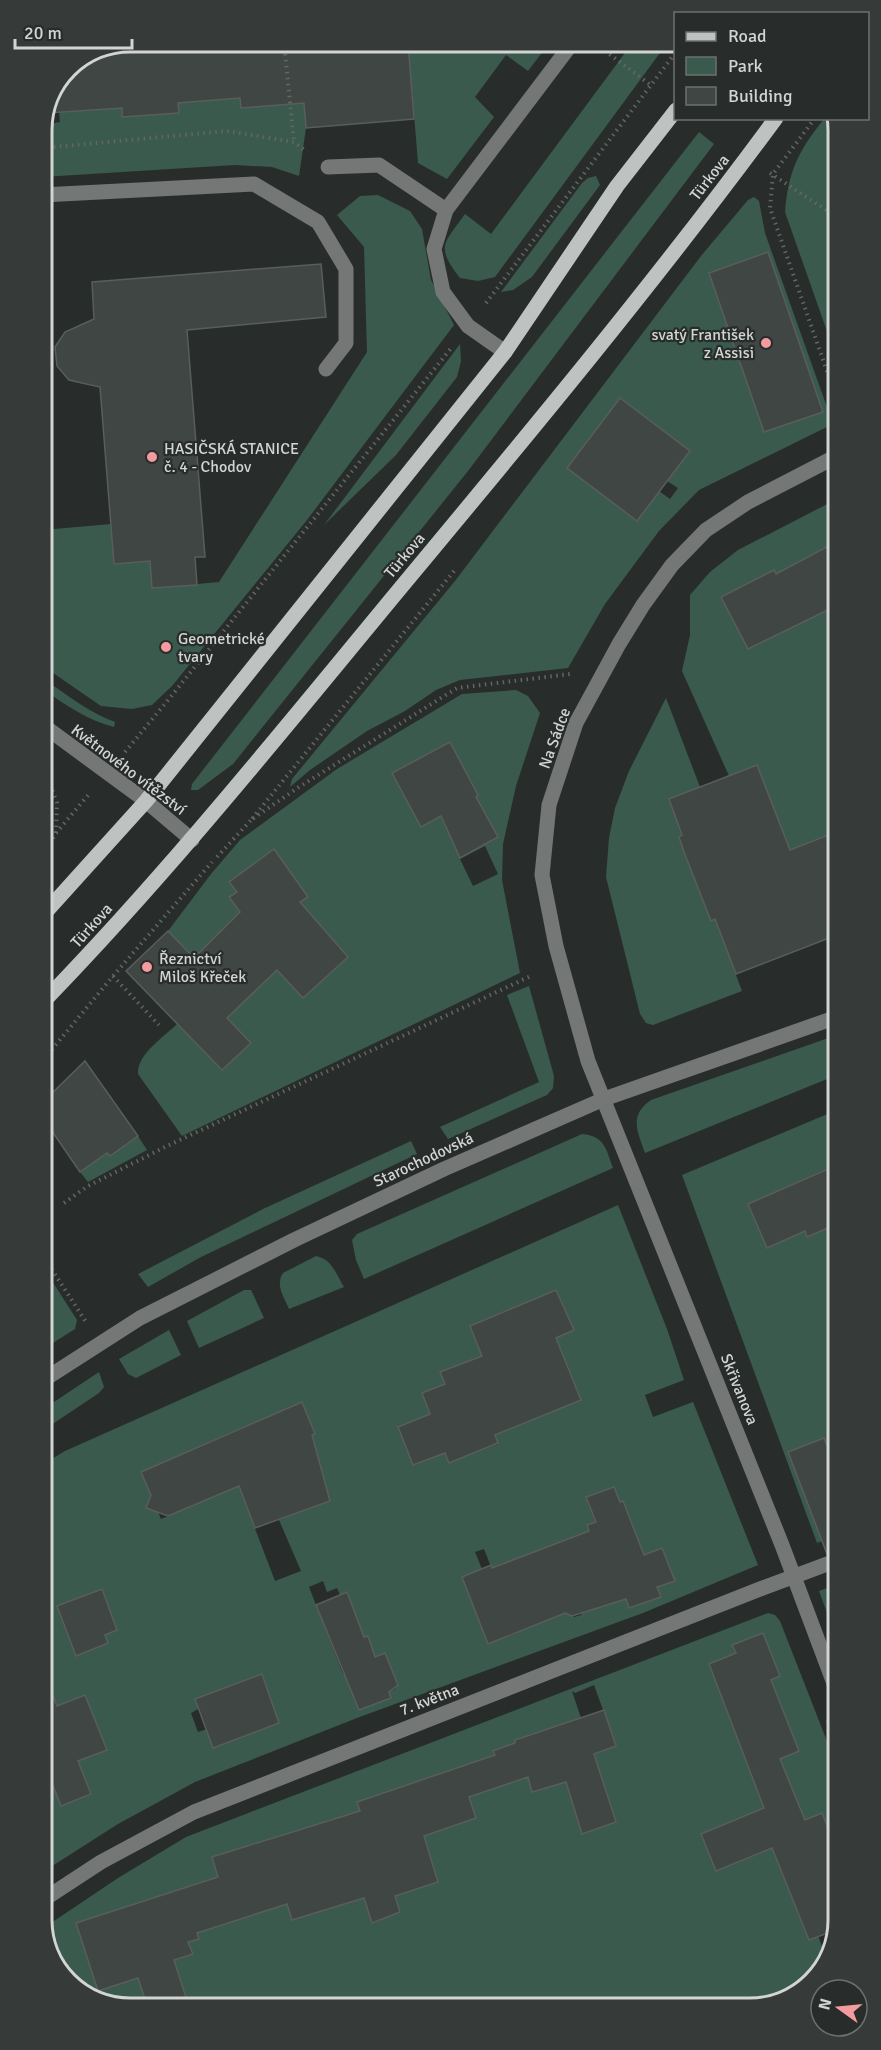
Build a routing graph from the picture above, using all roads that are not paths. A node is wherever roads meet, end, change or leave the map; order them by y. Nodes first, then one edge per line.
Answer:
1 (565, 53) edge
2 (674, 111) edge
3 (774, 120) edge
4 (328, 167) road end
5 (53, 194) edge
6 (446, 210) junction
7 (505, 352) junction
8 (326, 369) dead end
9 (828, 461) edge
10 (53, 733) edge
11 (146, 801) junction
12 (192, 840) junction
13 (53, 904) edge
14 (53, 992) edge
15 (828, 1020) edge
16 (604, 1099) junction
17 (53, 1375) edge
18 (828, 1564) edge
19 (793, 1576) junction
20 (828, 1668) edge
21 (53, 1894) edge

1 - 6 street
2 - 7 main road
3 - 12 main road, Türkova
4 - 6 street
5 - 8 street
6 - 7 street
7 - 11 main road
9 - 16 street, Na Sádce
10 - 11 street, Květnového vítězství
11 - 12 street, Květnového vítězství
11 - 13 main road
12 - 14 main road, Türkova
15 - 16 street, Starochodovská
16 - 17 street, Starochodovská
16 - 19 street, Skřivanova
18 - 19 street, 7. května
19 - 20 street, Skřivanova
19 - 21 street, 7. května

